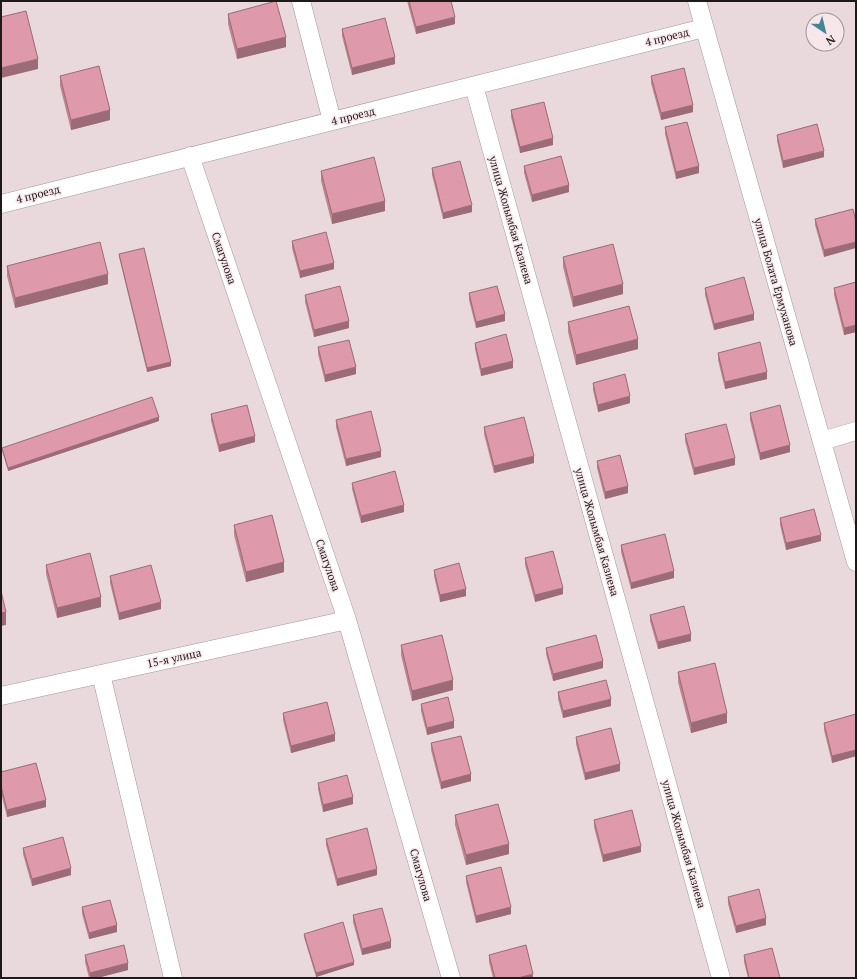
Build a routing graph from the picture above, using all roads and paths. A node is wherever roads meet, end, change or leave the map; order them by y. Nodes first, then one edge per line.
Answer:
1 (301, 1) edge
2 (697, 1) edge
3 (704, 28) junction
4 (474, 86) junction
5 (332, 121) junction
6 (190, 156) junction
7 (1, 204) edge
8 (856, 431) edge
9 (822, 441) junction
10 (856, 562) edge
11 (347, 620) junction
12 (101, 674) junction
13 (1, 696) edge
14 (173, 978) edge
15 (451, 978) edge
16 (721, 978) edge

1 - 5 street
2 - 3 street, улица Болата Ермуханова
3 - 4 street, 4 проезд
3 - 9 street, улица Болата Ермуханова
4 - 5 street, 4 проезд
4 - 16 street, улица Жолымбая Казиева
5 - 6 street, 4 проезд
6 - 7 street, 4 проезд
6 - 11 street, Смагулова
8 - 9 street
9 - 10 street, улица Болата Ермуханова
11 - 12 street, 15-я улица
11 - 15 street, Смагулова
12 - 13 street, 15-я улица
12 - 14 street

